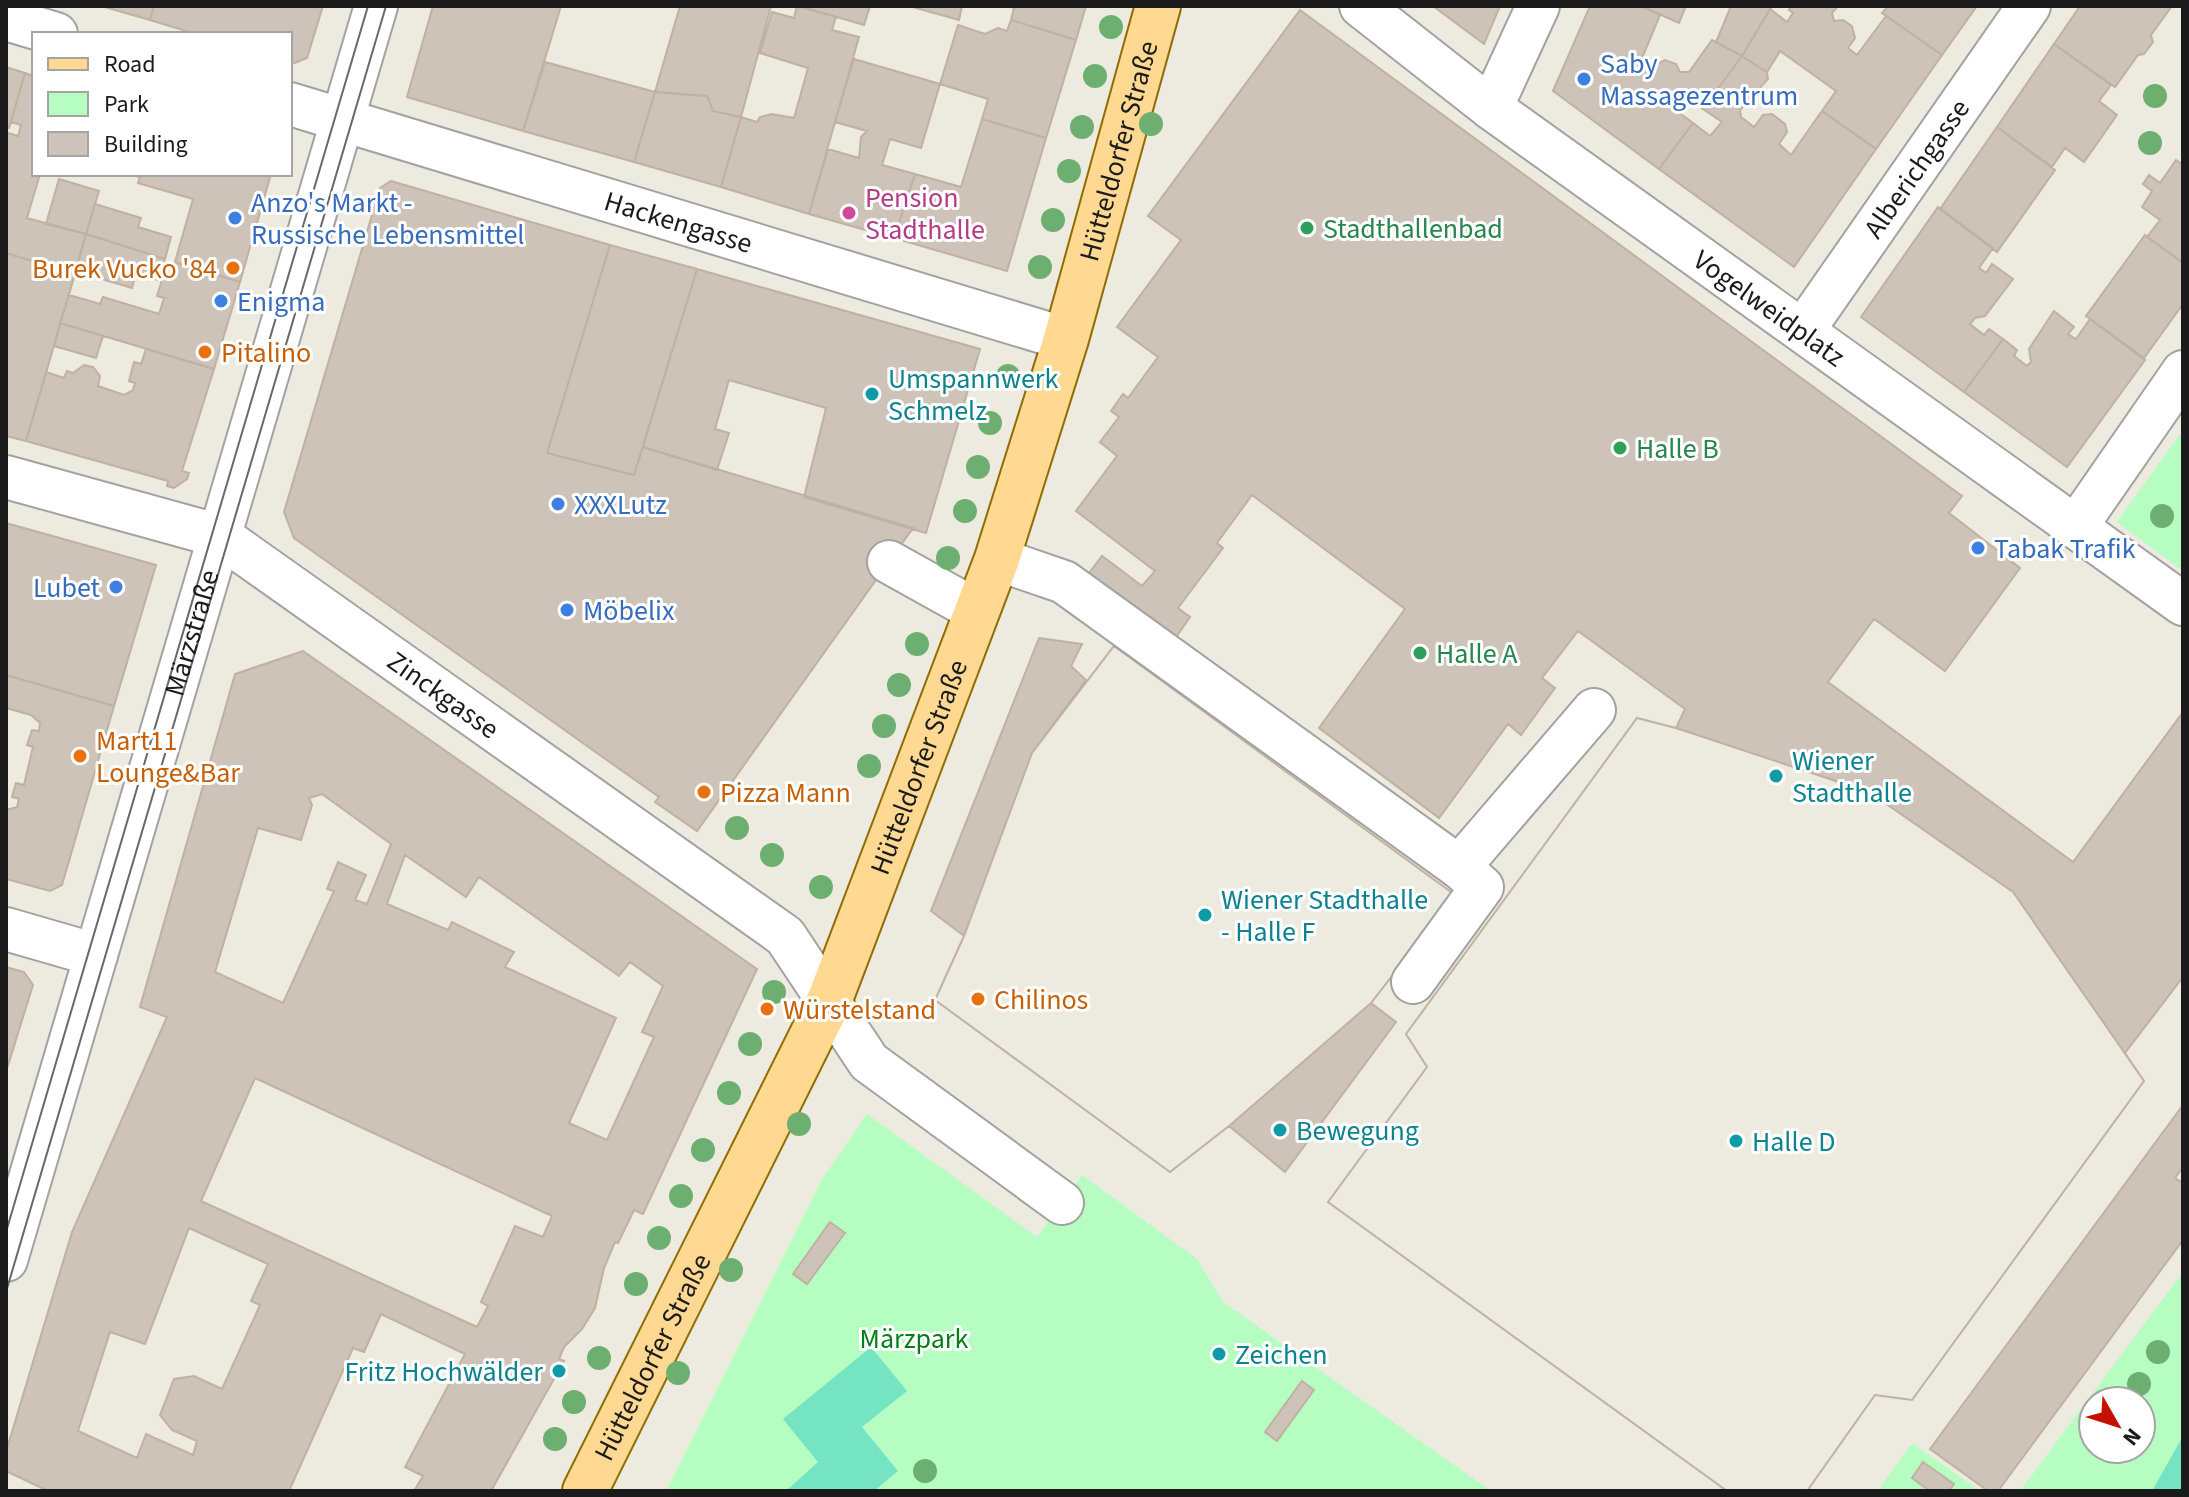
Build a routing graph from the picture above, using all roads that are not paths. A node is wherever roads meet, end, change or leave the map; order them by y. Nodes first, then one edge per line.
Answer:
1 (376, 6) edge
2 (1158, 6) edge
3 (1361, 6) edge
4 (1538, 6) edge
5 (2029, 6) edge
6 (6, 19) edge
7 (49, 32) edge
8 (292, 105) edge
9 (1491, 108) junction
10 (341, 120) junction
11 (1804, 329) junction
12 (1066, 339) junction
13 (2183, 372) edge
14 (6, 477) edge
15 (2077, 525) junction
16 (220, 536) junction
17 (997, 559) junction
18 (889, 562) dead end
19 (2183, 604) edge
20 (977, 611) junction
21 (1594, 710) dead end
22 (1459, 867) junction
23 (6, 929) edge
24 (96, 955) junction
25 (1413, 982) dead end
26 (830, 999) junction
27 (1062, 1203) dead end
28 (6, 1260) edge
29 (585, 1491) edge

1 - 10 street, Märzstraße
2 - 12 main road, Hütteldorfer Straße
3 - 9 street, Vogelweidplatz
4 - 9 street
5 - 11 street, Alberichgasse
6 - 7 street
8 - 10 street, Hackengasse
9 - 11 street, Vogelweidplatz
10 - 12 street, Hackengasse
10 - 16 street, Märzstraße
11 - 15 street, Vogelweidplatz
12 - 17 main road, Hütteldorfer Straße
13 - 15 street
14 - 16 street, Zinckgasse
15 - 19 street, Vogelweidplatz
16 - 24 street, Märzstraße
16 - 26 street, Zinckgasse
17 - 20 main road, Hütteldorfer Straße
17 - 22 street
18 - 20 street
20 - 26 main road, Hütteldorfer Straße
21 - 22 street
22 - 25 street
23 - 24 street
24 - 28 street, Märzstraße
26 - 27 street, Zinckgasse
26 - 29 main road, Hütteldorfer Straße

